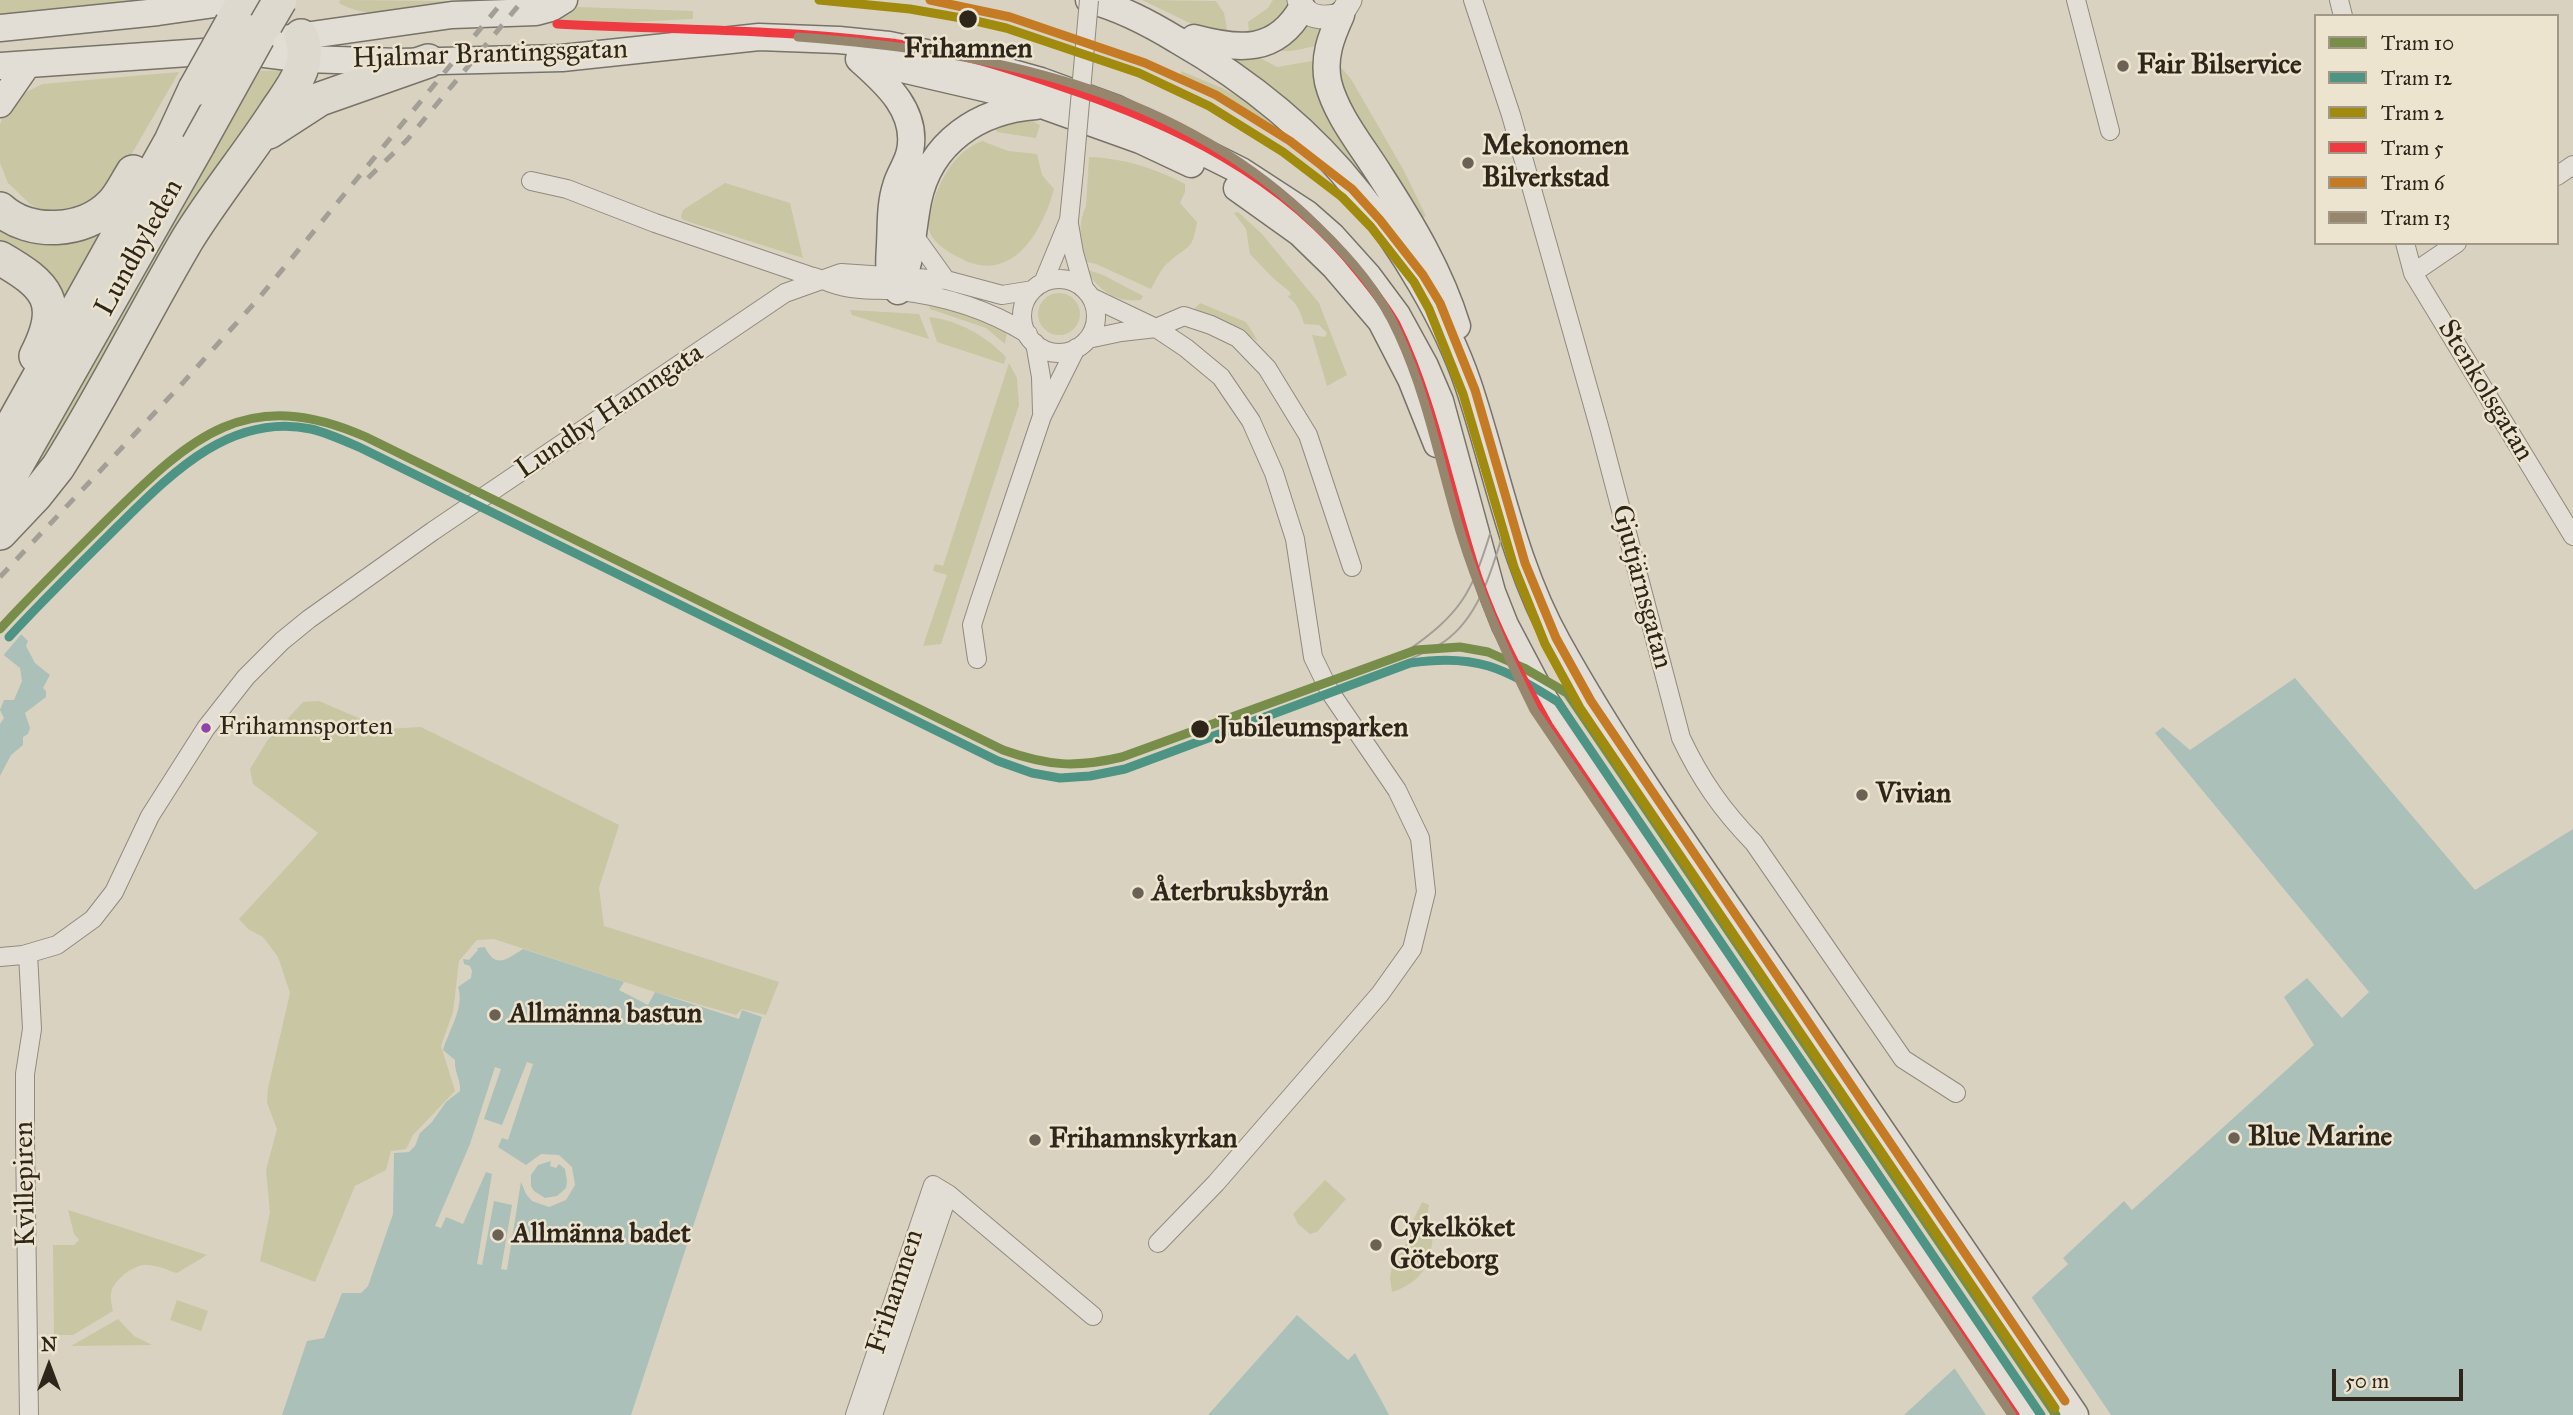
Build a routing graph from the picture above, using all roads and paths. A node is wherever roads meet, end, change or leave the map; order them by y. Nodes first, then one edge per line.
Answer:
1 (244, 0) edge
2 (267, 0) edge
3 (280, 0) edge
4 (564, 0) edge
5 (1089, 0) edge
6 (1473, 0) edge
7 (2076, 0) edge
8 (1300, 4) edge
9 (1346, 8) edge
10 (73, 22) junction
11 (0, 28) edge
12 (1158, 29) junction
13 (815, 38) junction
14 (0, 43) edge
15 (303, 48) junction
16 (859, 60) junction
17 (428, 61) junction
18 (27, 65) junction
19 (0, 66) edge
20 (0, 104) edge
21 (1044, 105) junction
22 (2110, 131) dead end
23 (258, 139) junction
24 (175, 140) junction
25 (531, 181) dead end
26 (0, 209) edge
27 (1069, 220) junction
28 (913, 234) junction
29 (2406, 245) edge
30 (2454, 245) edge
31 (0, 258) edge
32 (2413, 273) junction
33 (824, 278) junction
34 (946, 280) junction
35 (898, 281) junction
36 (1038, 287) junction
37 (1088, 293) junction
38 (1156, 328) junction
39 (1031, 339) junction
40 (1082, 344) junction
41 (1467, 380) junction
42 (1042, 415) junction
43 (0, 418) edge
44 (0, 446) edge
45 (0, 494) edge
46 (0, 533) edge
47 (2573, 536) edge
48 (1481, 558) junction
49 (1352, 567) dead end
50 (977, 659) dead end
51 (28, 954) junction
52 (0, 957) edge
53 (1956, 1093) dead end
54 (948, 1194) junction
55 (1158, 1243) dead end
56 (1093, 1316) dead end
57 (29, 1415) edge
58 (855, 1415) edge
59 (873, 1415) edge
60 (2026, 1415) edge
61 (2075, 1415) edge

1 - 10 main road
1 - 24 highway, bridge
2 - 15 main road
3 - 24 highway, Lundbyleden, bridge
4 - 15 main road, Hjalmar Brantingsgatan
5 - 12 main road
5 - 27 street, bridge
6 - 53 street, Gjutjärnsgatan
7 - 22 street
8 - 9 street
8 - 12 main road
9 - 41 main road
10 - 11 main road
10 - 14 main road
12 - 41 main road
13 - 16 main road
13 - 17 main road, Hjalmar Brantingsgatan
13 - 48 main road, Hjalmar Brantingsgatan
15 - 17 main road, Hjalmar Brantingsgatan
15 - 18 main road, Hjalmar Brantingsgatan
15 - 23 highway
16 - 21 main road
16 - 35 main road
17 - 23 highway
18 - 19 main road, Hjalmar Brantingsgatan
18 - 20 main road
21 - 28 main road
21 - 48 main road
23 - 46 highway
24 - 26 highway
24 - 44 highway, Lundbyleden
24 - 45 highway, Lundbyleden
25 - 33 street, Lundby Hamngata
27 - 36 street
27 - 37 street
28 - 34 street
28 - 35 main road
29 - 32 street, Stenkolsgatan
30 - 32 street
31 - 43 highway
32 - 47 street, Stenkolsgatan
33 - 35 street, Lundby Hamngata
33 - 51 street, Lundby Hamngata
34 - 35 street, Lundby Hamngata
34 - 36 street, Lundby Hamngata
35 - 39 street, Lundby Hamngata
36 - 37 street
36 - 39 street
37 - 38 street
37 - 40 street
38 - 40 street
38 - 49 street
38 - 55 street
39 - 40 street
39 - 42 street
40 - 42 street
41 - 61 main road
42 - 50 street
48 - 60 main road, Hjalmar Brantingsgatan
51 - 52 street, Lundby Hamngata
51 - 57 street, Kvillepiren
54 - 56 street
54 - 58 street, Frihamnen
54 - 59 street, Frihamnen

